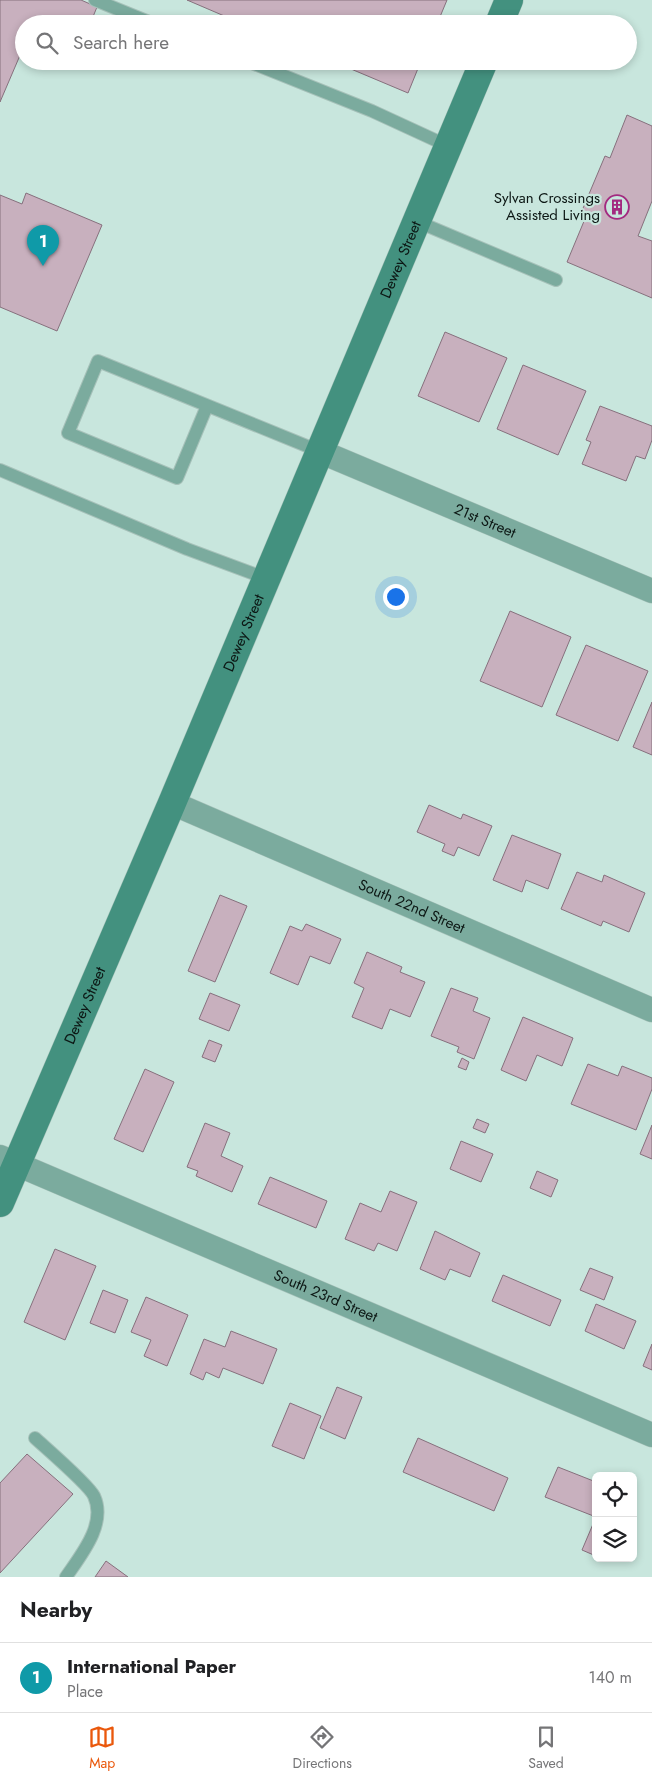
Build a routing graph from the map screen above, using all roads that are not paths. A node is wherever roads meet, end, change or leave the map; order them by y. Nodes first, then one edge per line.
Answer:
1 (95, 0) edge
2 (510, 0) edge
3 (132, 15) edge
4 (504, 15) edge
5 (270, 70) edge
6 (480, 70) edge
7 (448, 146) junction
8 (416, 221) junction
9 (556, 280) dead end
10 (207, 406) junction
11 (319, 451) junction
12 (0, 470) edge
13 (265, 578) junction
14 (652, 591) edge
15 (172, 802) junction
16 (652, 1010) edge
17 (8, 1160) edge
18 (0, 1203) edge
19 (652, 1435) edge
20 (36, 1438) dead end
21 (66, 1577) edge

1 - 3 lane
2 - 4 street
5 - 7 lane
6 - 7 street, Dewey Street
7 - 8 street, Dewey Street
8 - 9 lane
8 - 11 street, Dewey Street
10 - 10 lane
10 - 11 lane
11 - 13 street, Dewey Street
11 - 14 street, 21st Street
12 - 13 lane
13 - 15 street, Dewey Street
15 - 16 street, South 22nd Street
15 - 17 street, Dewey Street
17 - 18 street, Dewey Street
17 - 19 street, South 23rd Street
20 - 21 lane

